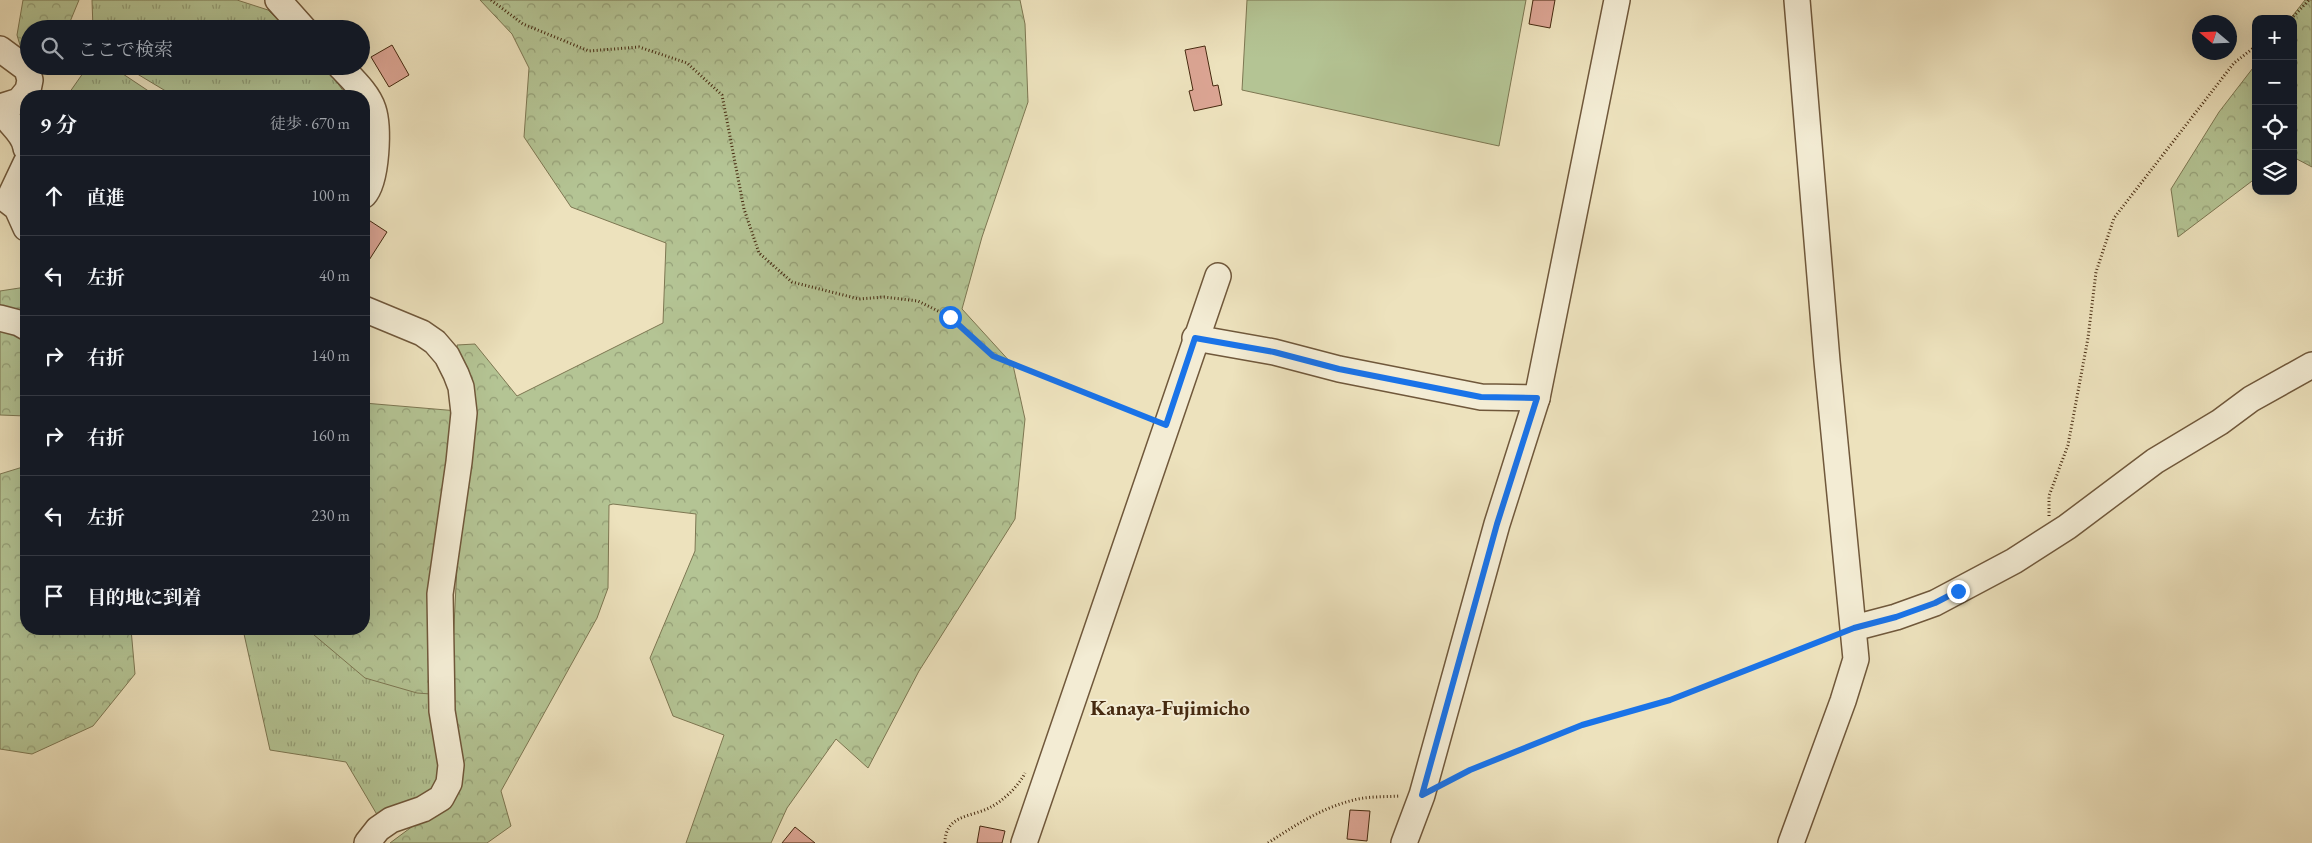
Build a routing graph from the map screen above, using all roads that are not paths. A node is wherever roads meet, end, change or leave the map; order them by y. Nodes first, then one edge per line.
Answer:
1 (278, 0) edge
2 (1617, 0) edge
3 (1797, 0) edge
4 (296, 20) edge
5 (0, 49) edge
6 (20, 64) edge
7 (29, 75) edge
8 (349, 75) edge
9 (28, 90) edge
10 (362, 90) edge
11 (20, 100) edge
12 (370, 103) edge
13 (20, 134) edge
14 (20, 176) edge
15 (370, 186) edge
16 (20, 215) edge
17 (1218, 276) dead end
18 (370, 311) edge
19 (0, 318) edge
20 (20, 323) edge
21 (1195, 338) junction
22 (2312, 365) edge
23 (1537, 398) junction
24 (1854, 628) junction
25 (367, 843) edge
26 (1024, 843) edge
27 (1404, 843) edge
28 (1791, 843) edge

1 - 4 street
2 - 23 street
3 - 24 street
5 - 6 street
7 - 9 street
8 - 10 street
11 - 13 street
12 - 15 street
14 - 16 street
17 - 21 street
18 - 25 street
19 - 20 street
21 - 23 street
21 - 26 street
22 - 24 street
23 - 27 street
24 - 28 street

